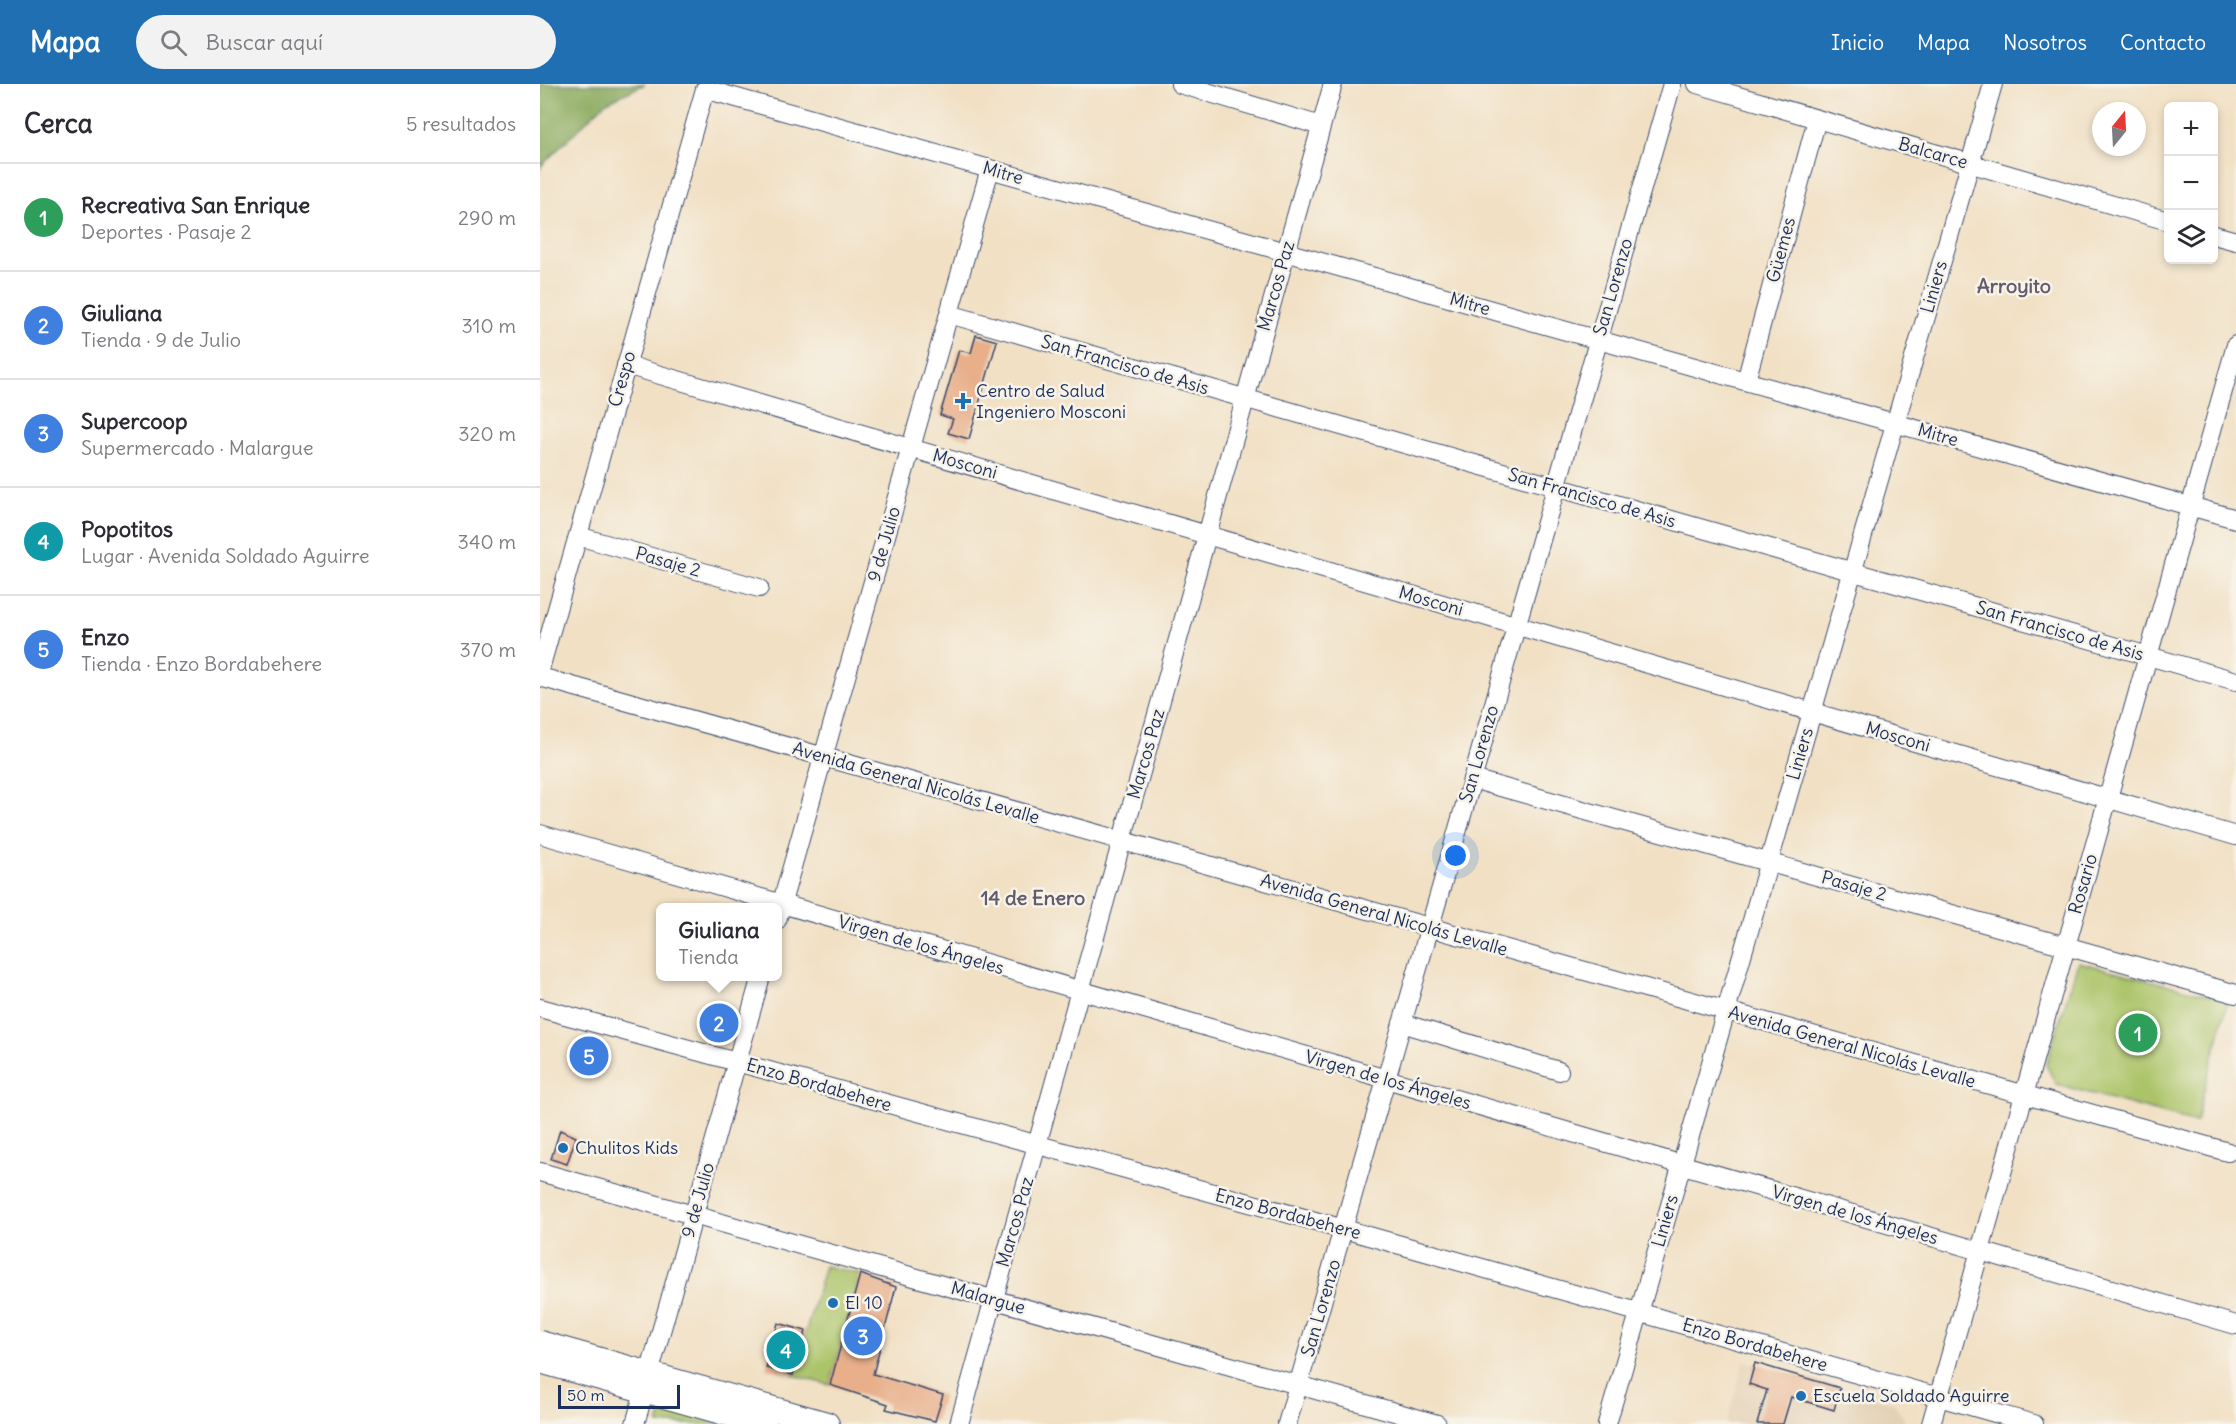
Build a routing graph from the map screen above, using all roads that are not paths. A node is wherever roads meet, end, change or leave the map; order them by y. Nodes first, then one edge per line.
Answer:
1 (1179, 84) edge
2 (1333, 84) edge
3 (1672, 84) edge
4 (1697, 84) edge
5 (1993, 84) edge
6 (705, 89) joint
7 (1817, 119) junction
8 (1321, 126) junction
9 (1970, 164) junction
10 (990, 169) junction
11 (2164, 220) edge
12 (2218, 235) edge
13 (2236, 241) edge
14 (1286, 252) junction
15 (949, 314) junction
16 (1598, 340) junction
17 (2236, 345) edge
18 (627, 365) junction
19 (1746, 381) junction
20 (1245, 399) junction
21 (1895, 423) junction
22 (911, 448) junction
23 (1556, 487) junction
24 (2190, 506) junction
25 (2236, 519) edge
26 (1207, 535) junction
27 (578, 536) junction
28 (1852, 572) junction
29 (759, 588) dead end
30 (1516, 626) junction
31 (2148, 656) junction
32 (540, 669) edge
33 (540, 677) edge
34 (2236, 681) edge
35 (1812, 712) junction
36 (824, 757) junction
37 (1472, 779) junction
38 (2108, 799) junction
39 (540, 834) edge
40 (2236, 836) edge
41 (1122, 841) junction
42 (1769, 862) junction
43 (752, 903) edge
44 (782, 905) edge
45 (782, 913) edge
46 (1429, 927) junction
47 (2066, 946) junction
48 (760, 981) edge
49 (1080, 991) junction
50 (2236, 994) edge
51 (540, 1008) edge
52 (1726, 1011) junction
53 (1402, 1023) junction
54 (737, 1063) junction
55 (1559, 1071) dead end
56 (1386, 1079) junction
57 (2024, 1095) junction
58 (1036, 1146) junction
59 (2233, 1156) edge
60 (1682, 1165) junction
61 (540, 1172) edge
62 (694, 1215) junction
63 (1344, 1229) junction
64 (1980, 1251) junction
65 (994, 1300) junction
66 (1639, 1313) junction
67 (2236, 1325) edge
68 (540, 1343) edge
69 (540, 1361) edge
70 (647, 1382) junction
71 (1299, 1385) junction
72 (1938, 1397) junction
73 (635, 1424) edge
74 (764, 1424) edge
75 (827, 1424) edge
76 (959, 1424) edge
77 (1287, 1424) edge
78 (1437, 1424) edge
79 (1607, 1424) edge
80 (1931, 1424) edge
81 (2034, 1424) edge

1 - 8 street
2 - 8 street, Marcos Paz
3 - 16 street, San Lorenzo
4 - 7 street, Balcarce
5 - 9 street, Liniers
6 - 10 street, Mitre
6 - 18 street, Crespo
7 - 9 street, Balcarce
7 - 19 street, Güemes
8 - 14 street, Marcos Paz
9 - 11 street, Balcarce
9 - 21 street, Liniers
10 - 14 street, Mitre
10 - 15 street, 9 de Julio
12 - 13 street
14 - 16 street, Mitre
14 - 20 street, Marcos Paz
15 - 20 street, San Francisco de Asis
15 - 22 street, 9 de Julio
16 - 19 street, Mitre
16 - 23 street, San Lorenzo
17 - 24 street, Rosario
18 - 22 street, Mosconi
18 - 27 street, Crespo
19 - 21 street, Mitre
20 - 23 street, San Francisco de Asis
20 - 26 street, Marcos Paz
21 - 24 street, Mitre
21 - 28 street, Liniers
22 - 26 street, Mosconi
22 - 36 street, 9 de Julio
23 - 28 street, San Francisco de Asis
23 - 30 street, San Lorenzo
24 - 25 street, Mitre
24 - 31 street, Rosario
26 - 30 street, Mosconi
26 - 41 street, Marcos Paz
27 - 29 street, Pasaje 2
27 - 32 street, Crespo
28 - 31 street, San Francisco de Asis
28 - 35 street, Liniers
30 - 35 street, Mosconi
30 - 37 street, San Lorenzo
31 - 34 street, San Francisco de Asis
31 - 38 street, Rosario
33 - 36 street, Avenida General Nicolás Levalle
35 - 38 street, Mosconi
35 - 42 street, Liniers
36 - 41 street, Avenida General Nicolás Levalle
36 - 44 street, 9 de Julio
37 - 42 street, Pasaje 2
37 - 46 street, San Lorenzo
38 - 40 street, Mosconi
38 - 47 street, Rosario
39 - 43 street, Virgen de los Ángeles
41 - 46 street, Avenida General Nicolás Levalle
41 - 49 street, Marcos Paz
42 - 47 street, Pasaje 2
42 - 52 street, Liniers
45 - 49 street, Virgen de los Ángeles
46 - 52 street, Avenida General Nicolás Levalle
46 - 53 street, San Lorenzo
47 - 50 street, Pasaje 2
47 - 57 street, Rosario
48 - 54 street, 9 de Julio
49 - 56 street, Virgen de los Ángeles
49 - 58 street, Marcos Paz
51 - 54 street, Enzo Bordabehere
52 - 57 street, Avenida General Nicolás Levalle
52 - 60 street, Liniers
53 - 55 street
53 - 56 street, San Lorenzo
54 - 58 street, Enzo Bordabehere
54 - 62 street, 9 de Julio
56 - 60 street, Virgen de los Ángeles
56 - 63 street, San Lorenzo
57 - 59 street, Avenida General Nicolás Levalle
57 - 64 street, Rosario
58 - 63 street, Enzo Bordabehere
58 - 65 street, Marcos Paz
60 - 64 street, Virgen de los Ángeles
60 - 66 street, Liniers
61 - 62 street, Malargue
62 - 65 street, Malargue
62 - 70 street, 9 de Julio
63 - 66 street, Enzo Bordabehere
63 - 71 street, San Lorenzo
64 - 67 street, Virgen de los Ángeles
64 - 72 street, Rosario
65 - 71 street, Malargue
65 - 76 street, Marcos Paz
66 - 72 street, Enzo Bordabehere
66 - 79 street, Liniers
68 - 70 main road
69 - 70 main road
70 - 73 street, 9 de Julio
70 - 74 main road
70 - 75 main road
71 - 77 street, San Lorenzo
71 - 78 street, Malargue
72 - 80 street, Rosario
72 - 81 street, Enzo Bordabehere

